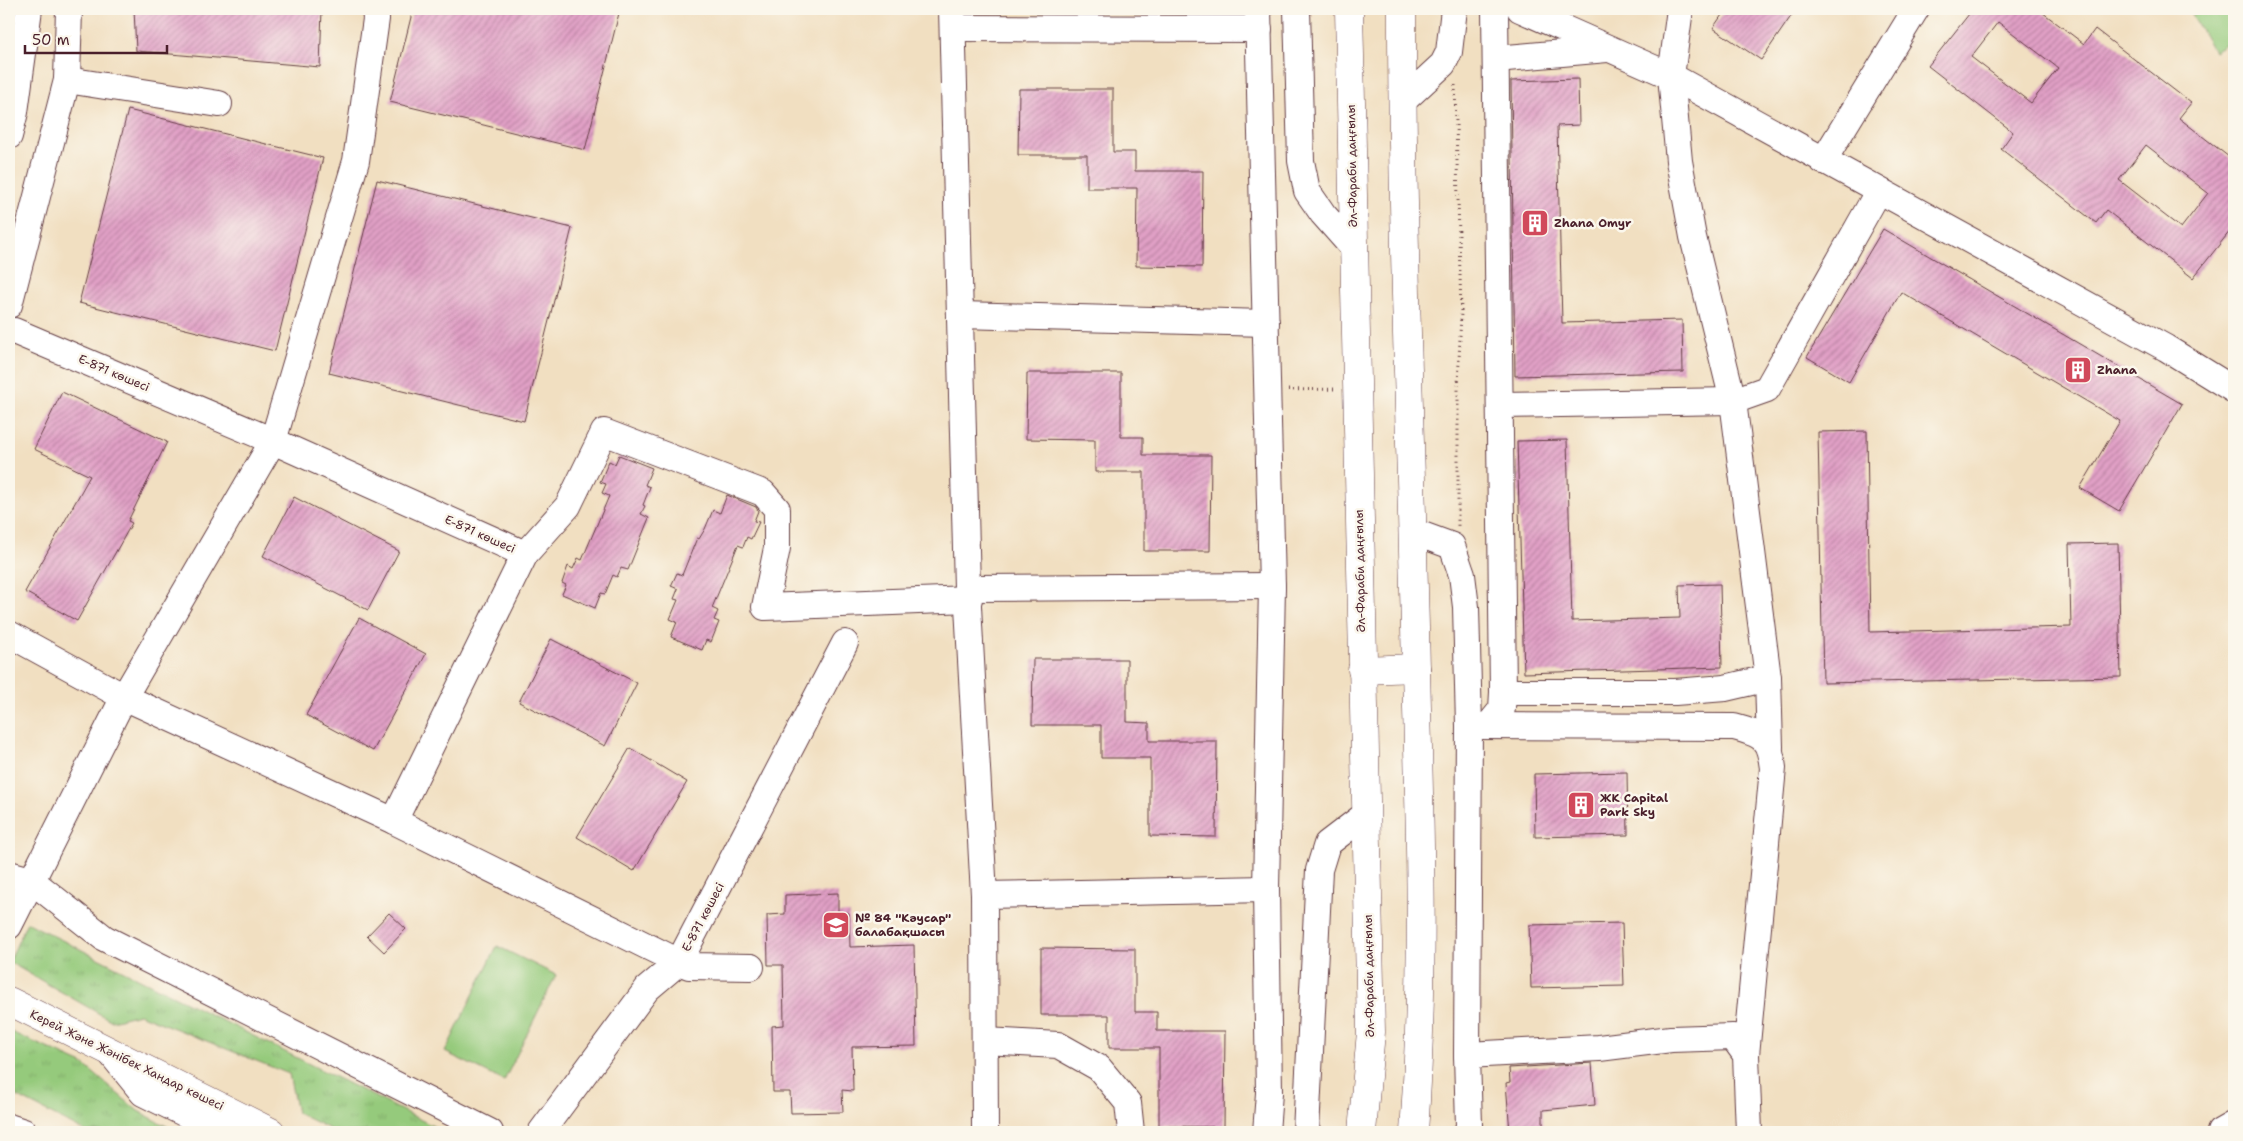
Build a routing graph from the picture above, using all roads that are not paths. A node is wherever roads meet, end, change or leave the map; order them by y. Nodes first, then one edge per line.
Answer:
1 (29, 9) edge
2 (69, 9) edge
3 (375, 9) edge
4 (1297, 9) edge
5 (1349, 9) edge
6 (1402, 9) edge
7 (1454, 9) edge
8 (1495, 9) edge
9 (1520, 9) edge
10 (1680, 9) edge
11 (1916, 9) edge
12 (953, 18) edge
13 (1114, 19) edge
14 (1258, 19) edge
15 (1610, 49) junction
16 (1496, 59) junction
17 (1671, 76) junction
18 (67, 80) junction
19 (1402, 102) junction
20 (219, 104) dead end
21 (9, 136) edge
22 (1823, 161) junction
23 (1878, 192) junction
24 (1354, 249) junction
25 (9, 305) edge
26 (961, 315) junction
27 (1266, 323) junction
28 (11, 329) edge
29 (2234, 390) edge
30 (1733, 401) junction
31 (1500, 405) junction
32 (273, 441) junction
33 (1414, 532) junction
34 (525, 554) junction
35 (1272, 586) junction
36 (968, 594) junction
37 (9, 634) edge
38 (845, 643) dead end
39 (1416, 668) junction
40 (1362, 670) junction
41 (1768, 678) junction
42 (1503, 692) junction
43 (124, 697) junction
44 (1479, 725) junction
45 (1770, 747) junction
46 (1365, 815) junction
47 (394, 822) junction
48 (20, 877) edge
49 (1266, 889) junction
50 (984, 895) junction
51 (9, 926) edge
52 (679, 962) junction
53 (751, 967) dead end
54 (9, 1001) edge
55 (985, 1041) junction
56 (109, 1051) junction
57 (1467, 1055) junction
58 (1746, 1055) junction
59 (2234, 1124) edge
60 (9, 1127) edge
61 (24, 1132) edge
62 (222, 1132) edge
63 (271, 1132) edge
64 (490, 1132) edge
65 (541, 1132) edge
66 (985, 1132) edge
67 (1130, 1132) edge
68 (1266, 1132) edge
69 (1306, 1132) edge
70 (1362, 1132) edge
71 (1414, 1132) edge
72 (1467, 1132) edge
73 (1749, 1132) edge
74 (2220, 1132) edge

1 - 21 street
2 - 18 street
3 - 32 street
4 - 24 street
5 - 24 main road, Әл-Фараби даңғылы
6 - 19 main road
7 - 19 street
8 - 16 street
9 - 15 street
10 - 17 street
11 - 22 street
12 - 13 street
12 - 26 street
13 - 14 street
14 - 27 street
15 - 16 street
15 - 17 street
16 - 31 street
17 - 22 street
17 - 30 street
18 - 20 street
18 - 25 street
19 - 33 main road
22 - 23 street
23 - 29 street
23 - 30 street
24 - 40 main road, Әл-Фараби даңғылы
26 - 27 street
26 - 36 street
27 - 35 street
28 - 32 street, Е-871 көшесі
30 - 31 street
30 - 41 street
31 - 42 street
32 - 34 street, Е-871 көшесі
32 - 43 street
33 - 39 main road
33 - 44 street
34 - 36 street
34 - 47 street, Е-871 көшесі
35 - 36 street
35 - 49 street
36 - 50 street
37 - 43 street, Е-871 көшесі
38 - 52 street, Е-871 көшесі
39 - 40 main road
39 - 71 main road
40 - 46 main road, Әл-Фараби даңғылы
41 - 42 street
41 - 45 street
42 - 44 street
43 - 47 street, Е-871 көшесі
43 - 48 street
44 - 45 street
44 - 57 street
45 - 58 street
46 - 69 street
46 - 70 main road, Әл-Фараби даңғылы
47 - 52 street, Е-871 көшесі
48 - 51 street
48 - 64 street
49 - 50 street
49 - 68 street
50 - 55 street
52 - 53 street
52 - 65 street
54 - 56 main road, Керей Және Жәнібек Хандар көшесі
55 - 66 street
55 - 67 street
56 - 62 street
56 - 63 main road, Керей Және Жәнібек Хандар көшесі
57 - 58 street
57 - 72 street
58 - 73 street
59 - 74 street
60 - 61 street

